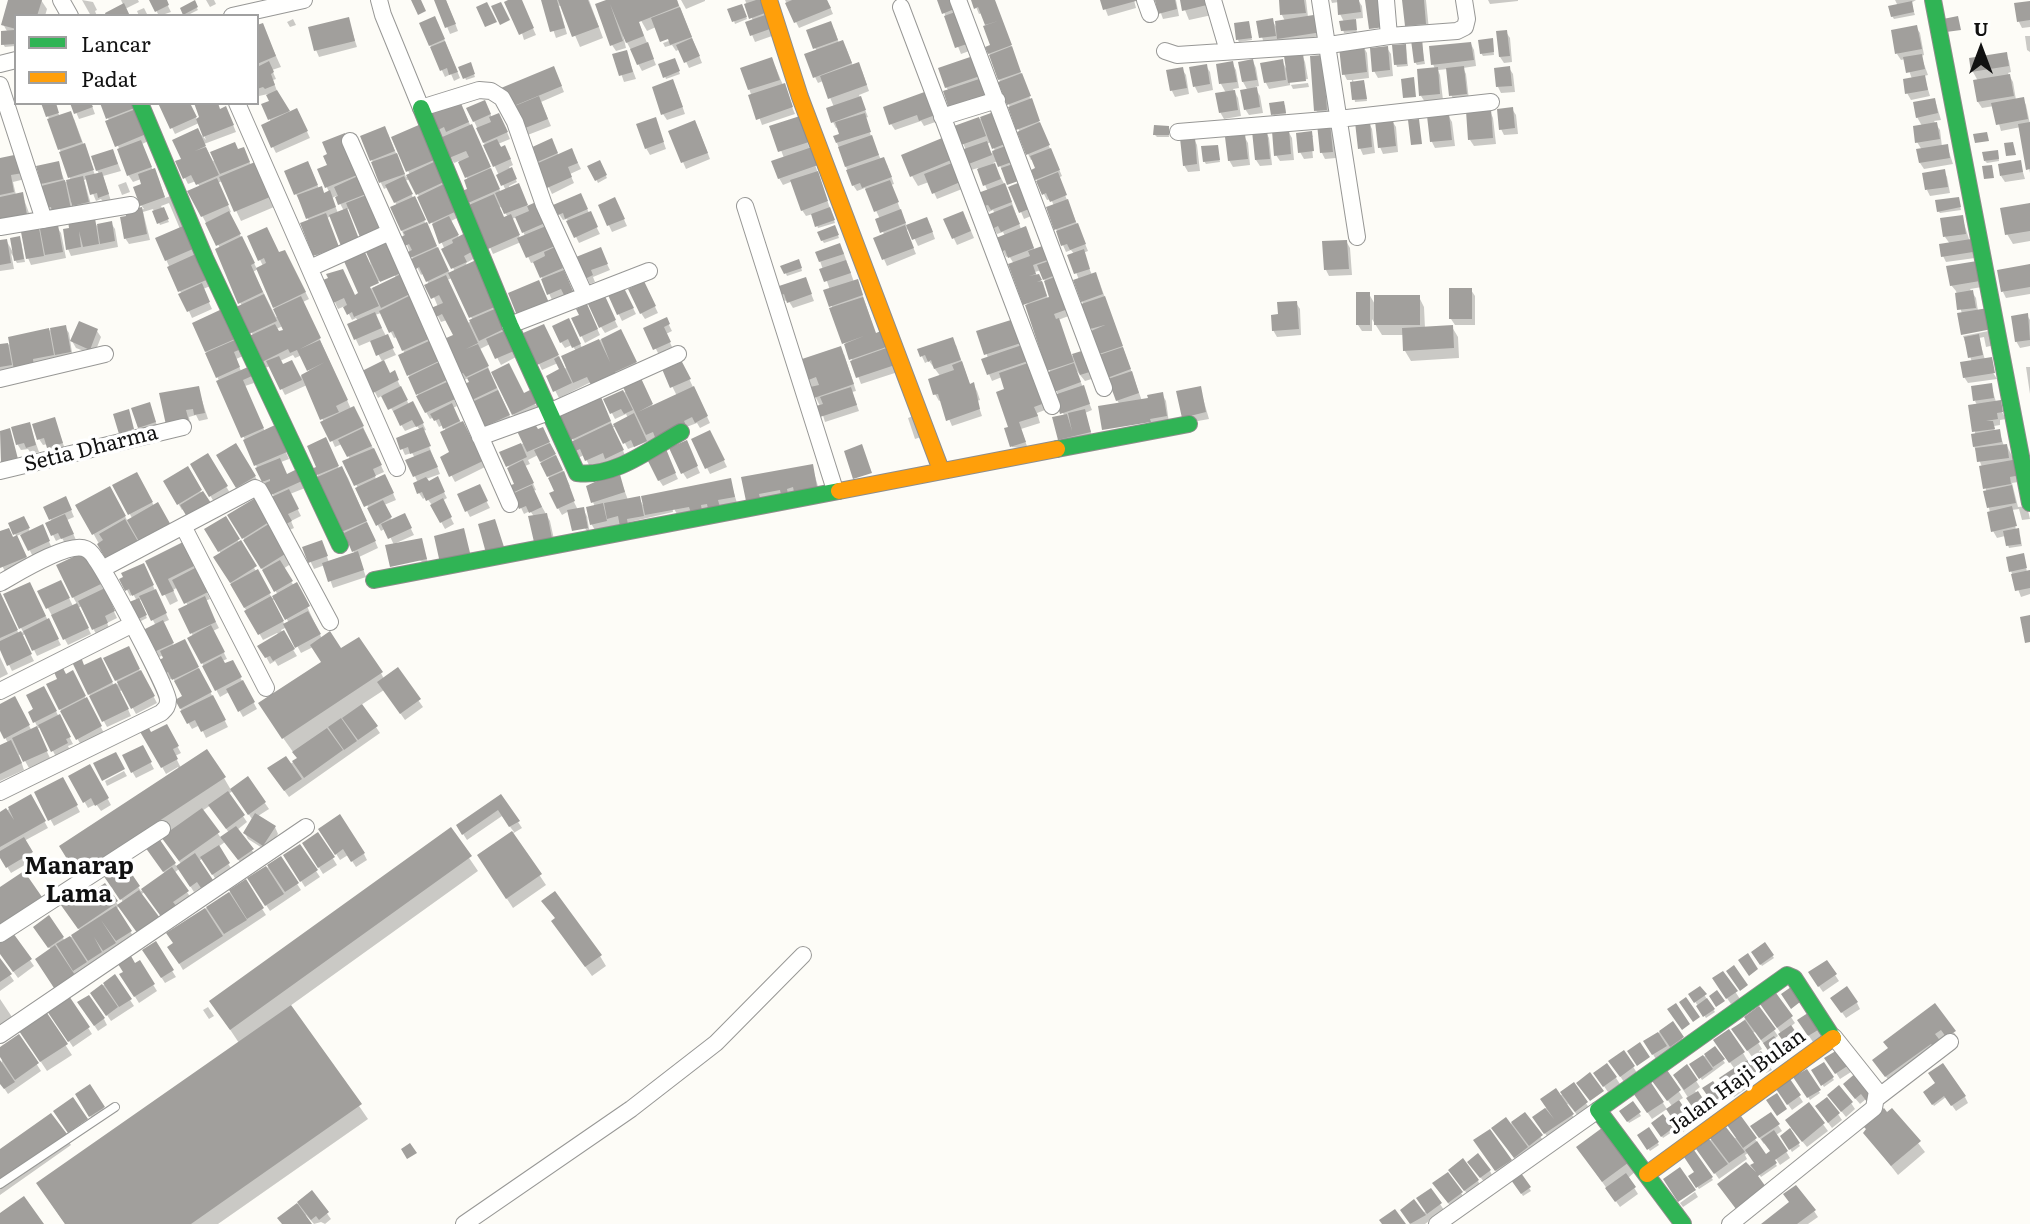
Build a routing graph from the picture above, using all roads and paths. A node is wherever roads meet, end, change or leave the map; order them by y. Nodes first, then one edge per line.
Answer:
1 (304, 0) edge
2 (379, 0) edge
3 (769, 0) edge
4 (958, 0) edge
5 (1213, 0) edge
6 (1320, 0) edge
7 (1386, 0) edge
8 (1464, 0) edge
9 (1933, 0) edge
10 (901, 7) dead end
11 (239, 10) edge
12 (1390, 36) junction
13 (1329, 45) junction
14 (1165, 51) dead end
15 (1228, 51) junction
16 (0, 85) edge
17 (997, 100) junction
18 (1490, 102) dead end
19 (141, 105) edge
20 (238, 105) edge
21 (421, 108) junction
22 (942, 117) junction
23 (1338, 119) junction
24 (1178, 132) dead end
25 (350, 141) dead end
26 (131, 205) dead end
27 (745, 206) dead end
28 (44, 219) junction
29 (0, 227) edge
30 (390, 232) junction
31 (1357, 237) dead end
32 (310, 268) junction
33 (649, 271) dead end
34 (585, 295) junction
35 (510, 325) junction
36 (105, 354) dead end
37 (678, 354) dead end
38 (0, 379) edge
39 (1104, 388) dead end
40 (1052, 407) dead end
41 (550, 412) junction
42 (1189, 424) dead end
43 (183, 427) dead end
44 (681, 432) dead end
45 (480, 437) junction
46 (397, 468) dead end
47 (941, 470) junction
48 (0, 471) edge
49 (835, 490) junction
50 (2030, 503) edge
51 (510, 504) dead end
52 (183, 526) junction
53 (340, 545) dead end
54 (102, 569) junction
55 (374, 580) dead end
56 (0, 583) edge
57 (330, 622) dead end
58 (131, 625) junction
59 (266, 688) dead end
60 (0, 691) edge
61 (0, 792) edge
62 (306, 827) dead end
63 (162, 829) dead end
64 (0, 933) edge
65 (803, 955) dead end
66 (0, 1035) edge
67 (1834, 1037) junction
68 (1950, 1042) dead end
69 (1877, 1098) junction
70 (115, 1107) dead end
71 (1598, 1110) junction
72 (1647, 1174) junction
73 (0, 1184) edge
74 (464, 1224) edge
75 (1437, 1224) edge
76 (1683, 1224) edge
77 (1730, 1224) edge

1 - 11 street
2 - 21 street
3 - 47 street
4 - 17 street
5 - 15 street
6 - 13 street
7 - 12 street
8 - 12 street
9 - 50 street
10 - 22 street
12 - 13 street
13 - 15 street
13 - 23 street
14 - 15 street
16 - 28 street
17 - 22 street
17 - 39 street
18 - 23 street
19 - 53 street
20 - 32 street
21 - 34 street
21 - 35 street
22 - 40 street
23 - 24 street
23 - 31 street
25 - 30 street
26 - 28 street
27 - 49 street
28 - 29 street
30 - 32 street
30 - 45 street
32 - 46 street
33 - 34 street
34 - 35 street
35 - 41 street
36 - 38 street
37 - 41 street
41 - 44 street
41 - 45 street
42 - 47 street
43 - 48 street, Setia Dharma
45 - 51 street
47 - 49 street
49 - 55 street
52 - 54 street
52 - 57 street
52 - 59 street
54 - 56 street
54 - 58 street
58 - 60 street
58 - 61 street
62 - 66 street
63 - 64 street
65 - 74 street
67 - 69 street
67 - 71 street, Jalan Haji Bulan
67 - 72 street, Jalan Haji Bulan
68 - 69 street
69 - 77 street
70 - 73 lane
71 - 72 street
71 - 75 street, Jalan Haji Bulan
72 - 76 street

